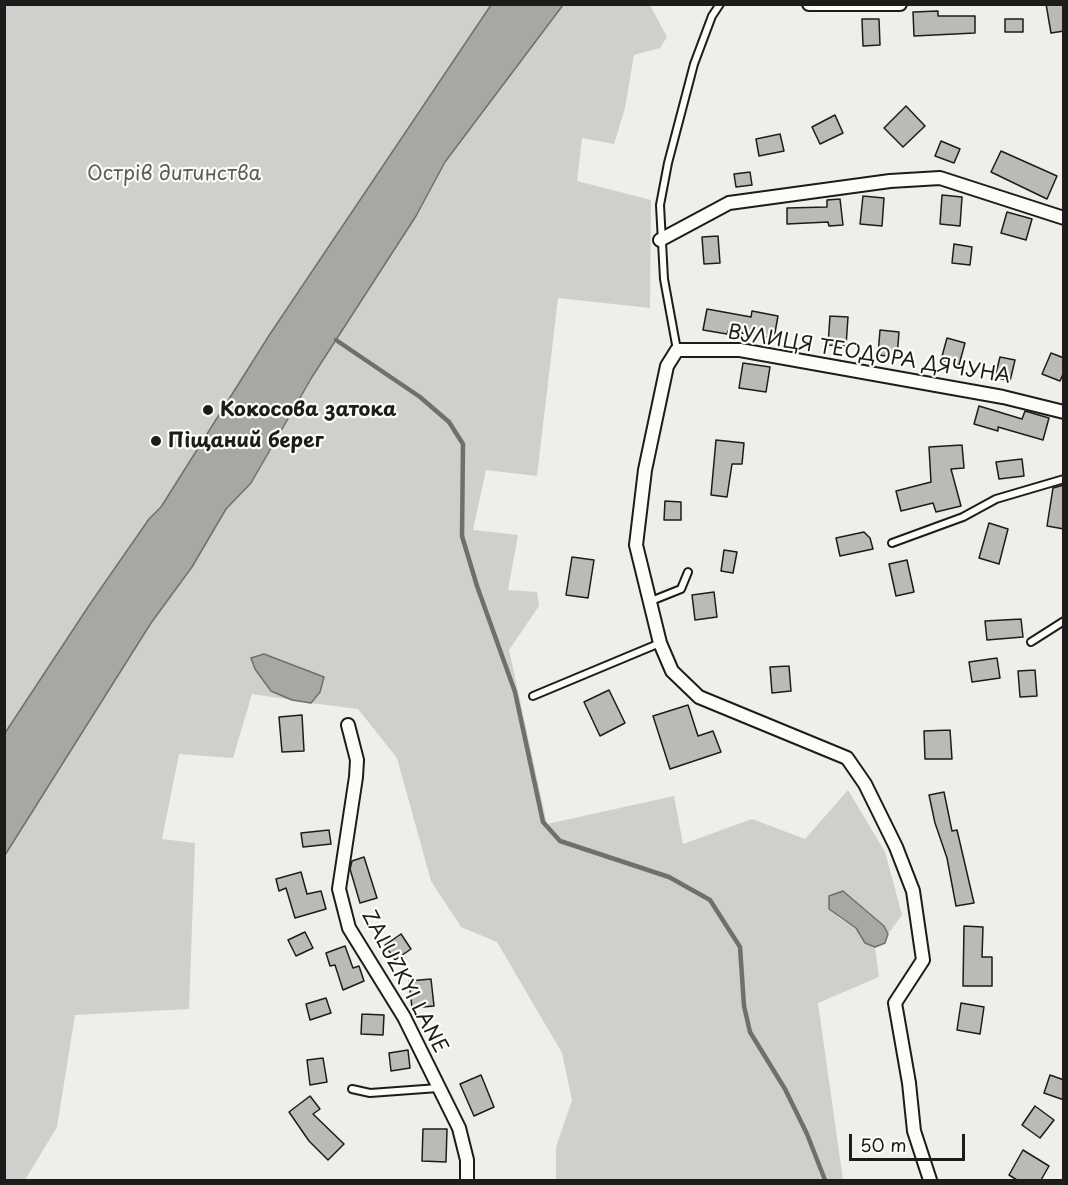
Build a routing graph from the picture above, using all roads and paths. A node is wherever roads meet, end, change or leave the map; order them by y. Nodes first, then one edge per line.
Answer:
1 (720, 4) edge
2 (809, 4) edge
3 (900, 4) edge
4 (1064, 218) edge
5 (660, 240) junction
6 (677, 350) junction
7 (1064, 412) edge
8 (1064, 479) edge
9 (891, 543) dead end
10 (688, 572) dead end
11 (651, 602) junction
12 (1064, 621) edge
13 (1031, 642) dead end
14 (660, 643) junction
15 (533, 696) dead end
16 (348, 725) dead end
17 (438, 1088) junction
18 (352, 1089) dead end
19 (467, 1180) edge
20 (930, 1180) edge

1 - 5 lane
2 - 3 street
4 - 5 street
5 - 6 lane
6 - 7 street, ВУЛИЦЯ ТЕОДОРА ДЯЧУНА
6 - 11 street
8 - 9 lane
10 - 11 lane
11 - 14 street
12 - 13 lane
14 - 15 lane
14 - 20 street
16 - 17 street, ZALUZKYI LANE
17 - 18 lane
17 - 19 street, ZALUZKYI LANE

